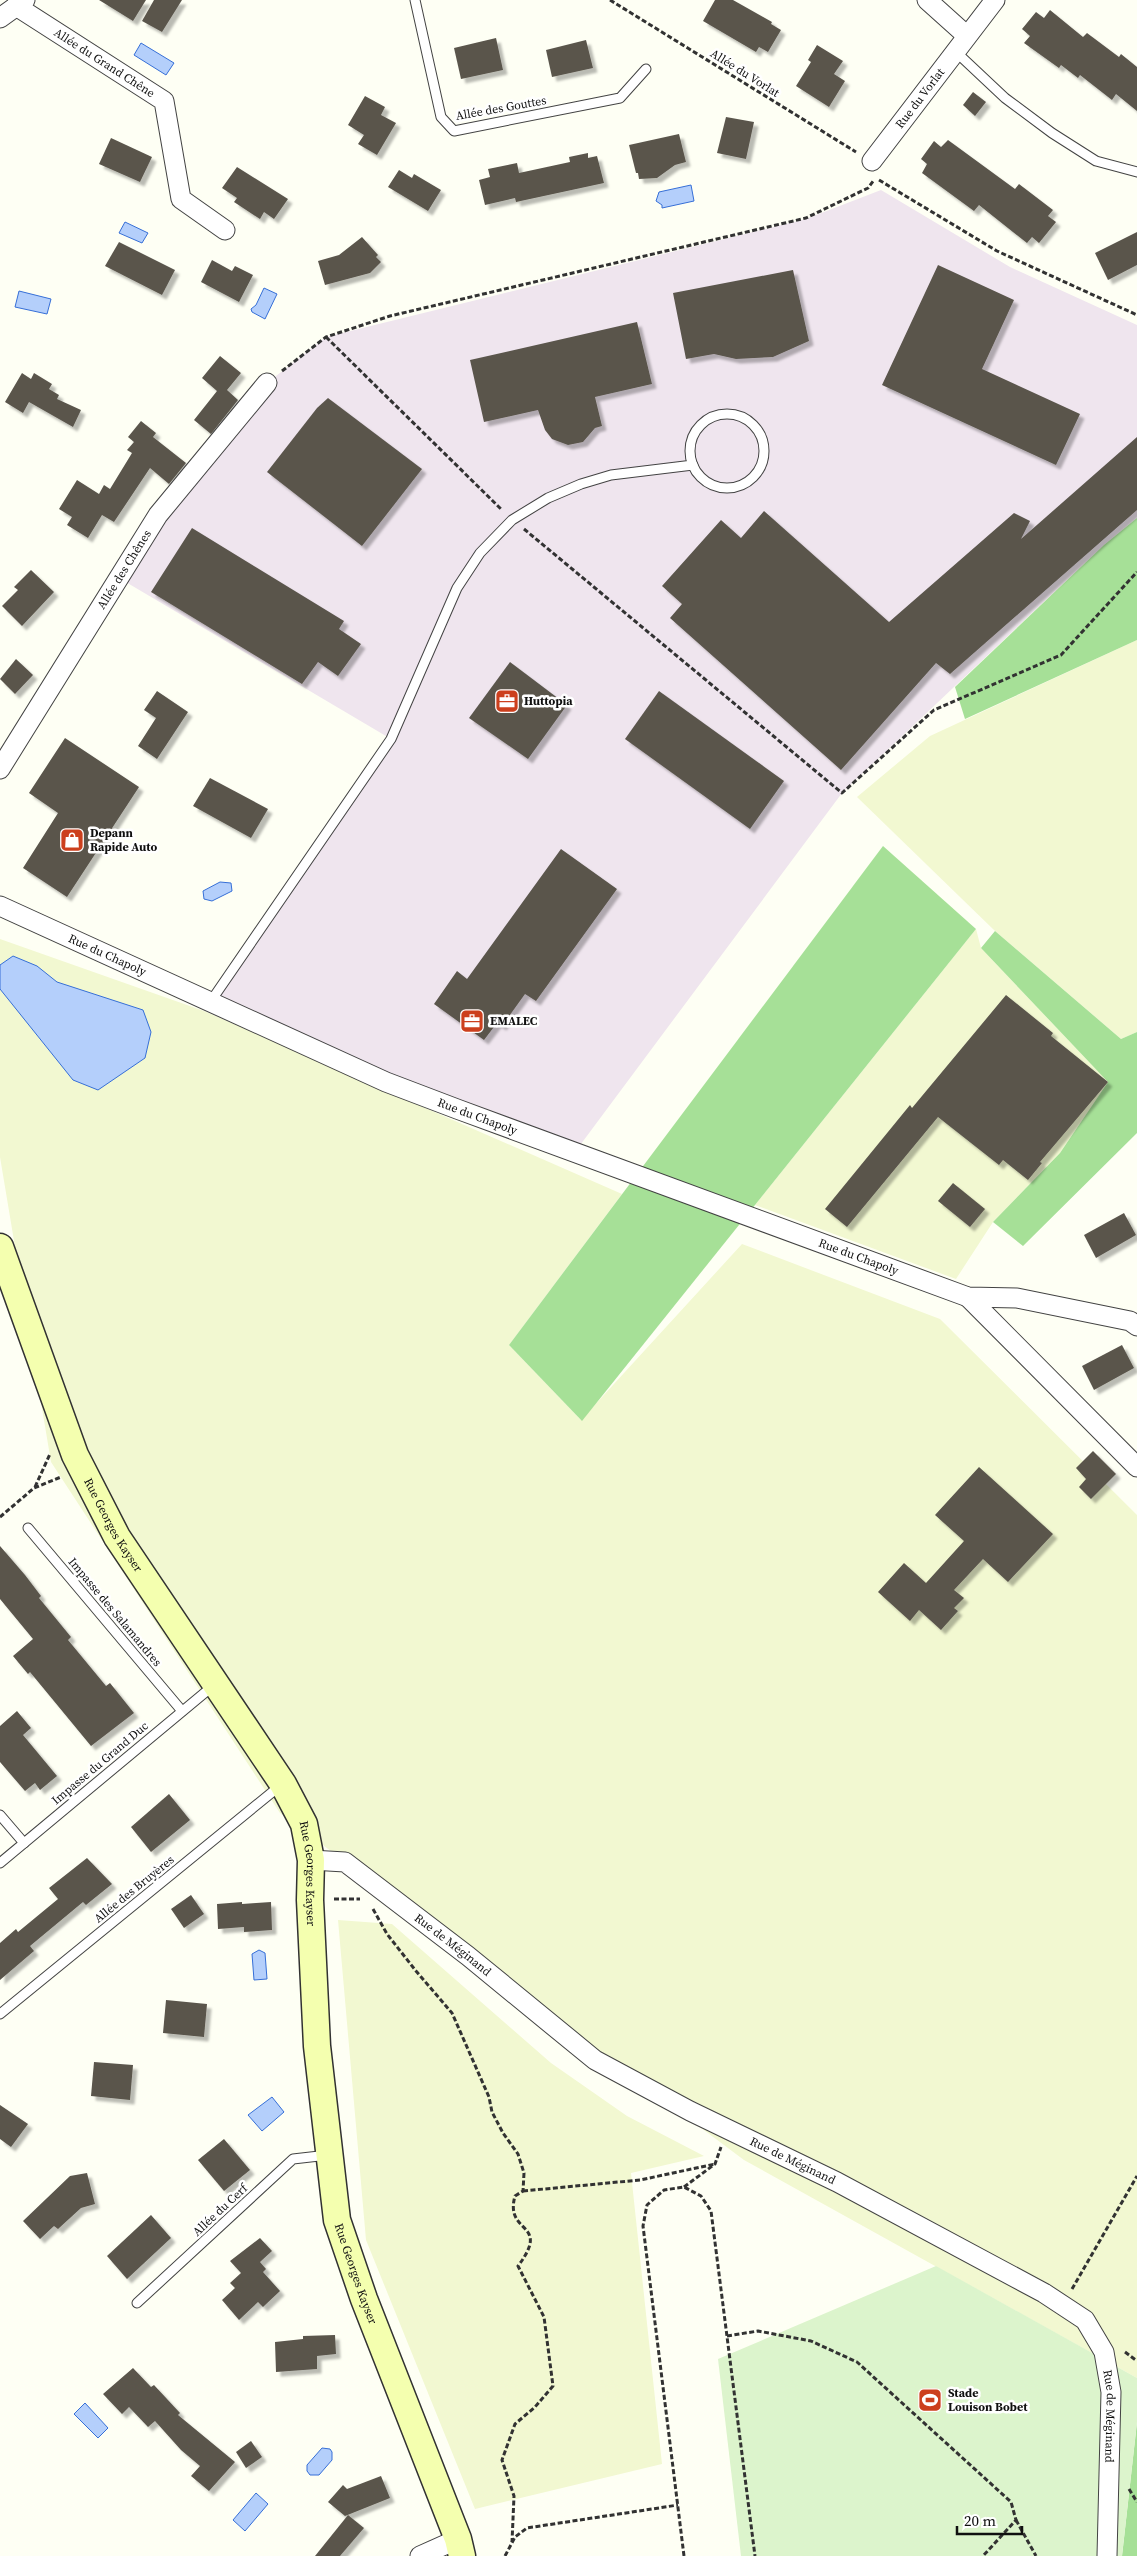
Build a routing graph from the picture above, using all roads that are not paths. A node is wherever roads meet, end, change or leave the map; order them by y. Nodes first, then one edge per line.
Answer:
1 (416, 0) edge
2 (927, 0) edge
3 (995, 0) edge
4 (20, 3) edge
5 (0, 18) edge
6 (966, 35) junction
7 (955, 50) junction
8 (646, 69) dead end
9 (874, 170) road end
10 (1137, 172) edge
11 (225, 230) dead end
12 (267, 383) road end
13 (693, 465) junction
14 (0, 769) edge
15 (0, 906) edge
16 (211, 1001) junction
17 (0, 1247) edge
18 (968, 1296) junction
19 (1137, 1326) edge
20 (1137, 1467) edge
21 (28, 1528) dead end
22 (216, 1683) junction
23 (182, 1711) junction
24 (283, 1784) junction
25 (0, 1815) edge
26 (24, 1843) junction
27 (311, 1860) junction
28 (0, 1863) edge
29 (0, 2014) edge
30 (329, 2155) junction
31 (137, 2303) dead end
32 (460, 2548) edge
33 (420, 2556) edge
34 (1107, 2556) edge

1 - 8 lane, Allée des Gouttes
2 - 6 street
3 - 6 street, Rue du Vorlat
4 - 5 street
4 - 11 street, Allée du Grand Chêne
6 - 7 street, Rue du Vorlat
7 - 9 street, Rue du Vorlat
7 - 10 lane
12 - 14 street, Allée des Chênes
13 - 13 lane
13 - 16 lane
15 - 16 street, Rue du Chapoly
16 - 18 street, Rue du Chapoly
17 - 22 street, Rue Georges Kayser
18 - 19 street, Rue du Chapoly
18 - 20 street, Rue du Chapoly
21 - 23 lane, Impasse des Salamandres
22 - 23 lane, Impasse du Grand Duc
22 - 24 street, Rue Georges Kayser
23 - 26 lane, Impasse du Grand Duc
24 - 27 street, Rue Georges Kayser
24 - 29 lane, Allée des Bruyères
25 - 26 lane
26 - 28 lane, Impasse du Grand Duc
27 - 30 street, Rue Georges Kayser
27 - 34 street, Rue de Méginand
30 - 31 lane, Allée du Cerf
30 - 32 street, Rue Georges Kayser
32 - 33 street

